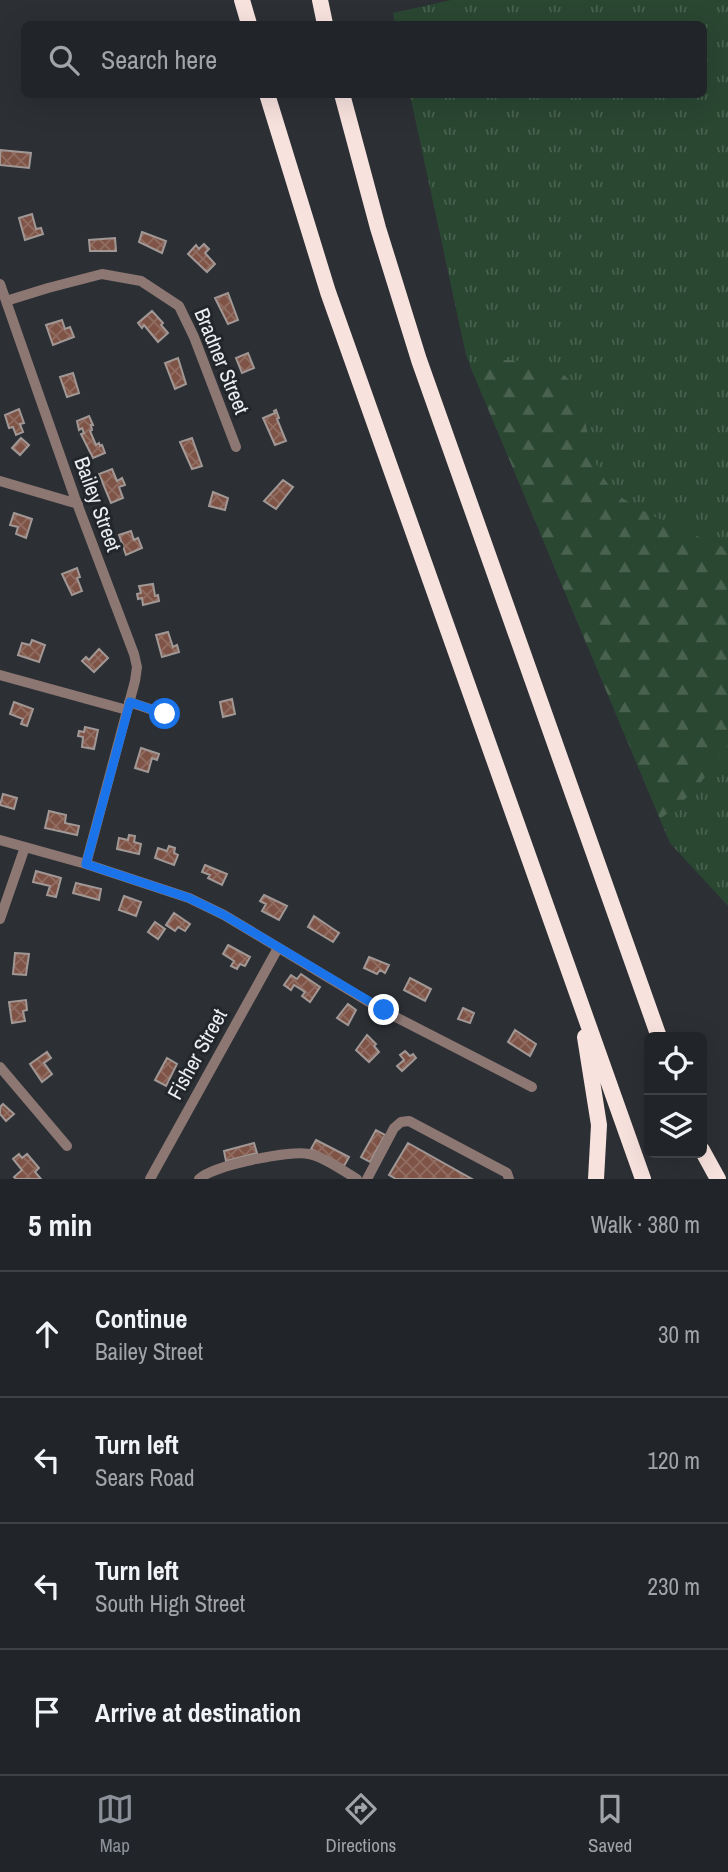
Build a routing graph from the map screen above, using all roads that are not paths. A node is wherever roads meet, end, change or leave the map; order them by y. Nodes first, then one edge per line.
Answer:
1 (242, 0) edge
2 (320, 0) edge
3 (247, 21) edge
4 (324, 21) edge
5 (268, 98) edge
6 (343, 98) edge
7 (0, 284) edge
8 (6, 302) junction
9 (236, 447) dead end
10 (0, 481) edge
11 (78, 503) junction
12 (0, 675) edge
13 (128, 706) junction
14 (165, 714) dead end
15 (0, 840) edge
16 (25, 847) junction
17 (86, 864) junction
18 (0, 919) edge
19 (278, 948) junction
20 (580, 1000) junction
21 (658, 1032) edge
22 (0, 1067) edge
23 (532, 1087) dead end
24 (67, 1146) dead end
25 (703, 1158) edge
26 (705, 1158) edge
27 (150, 1179) edge
28 (200, 1179) edge
29 (357, 1179) edge
30 (366, 1179) edge
31 (509, 1179) edge
32 (596, 1179) edge
33 (643, 1179) edge
34 (710, 1179) edge
35 (718, 1179) edge

1 - 3 highway
2 - 4 highway
5 - 20 highway
6 - 21 highway
7 - 8 street, Bailey Street
8 - 9 street, Bradner Street
8 - 11 street, Bailey Street
10 - 11 street
11 - 13 street, Bailey Street
12 - 13 street
13 - 14 street
13 - 17 street, Bailey Street
15 - 16 street
16 - 17 street
16 - 18 street
17 - 19 street
19 - 23 street
19 - 27 street, Fisher Street
20 - 32 highway
20 - 33 highway
22 - 24 street
25 - 34 highway
26 - 35 highway
28 - 29 street
30 - 31 street

